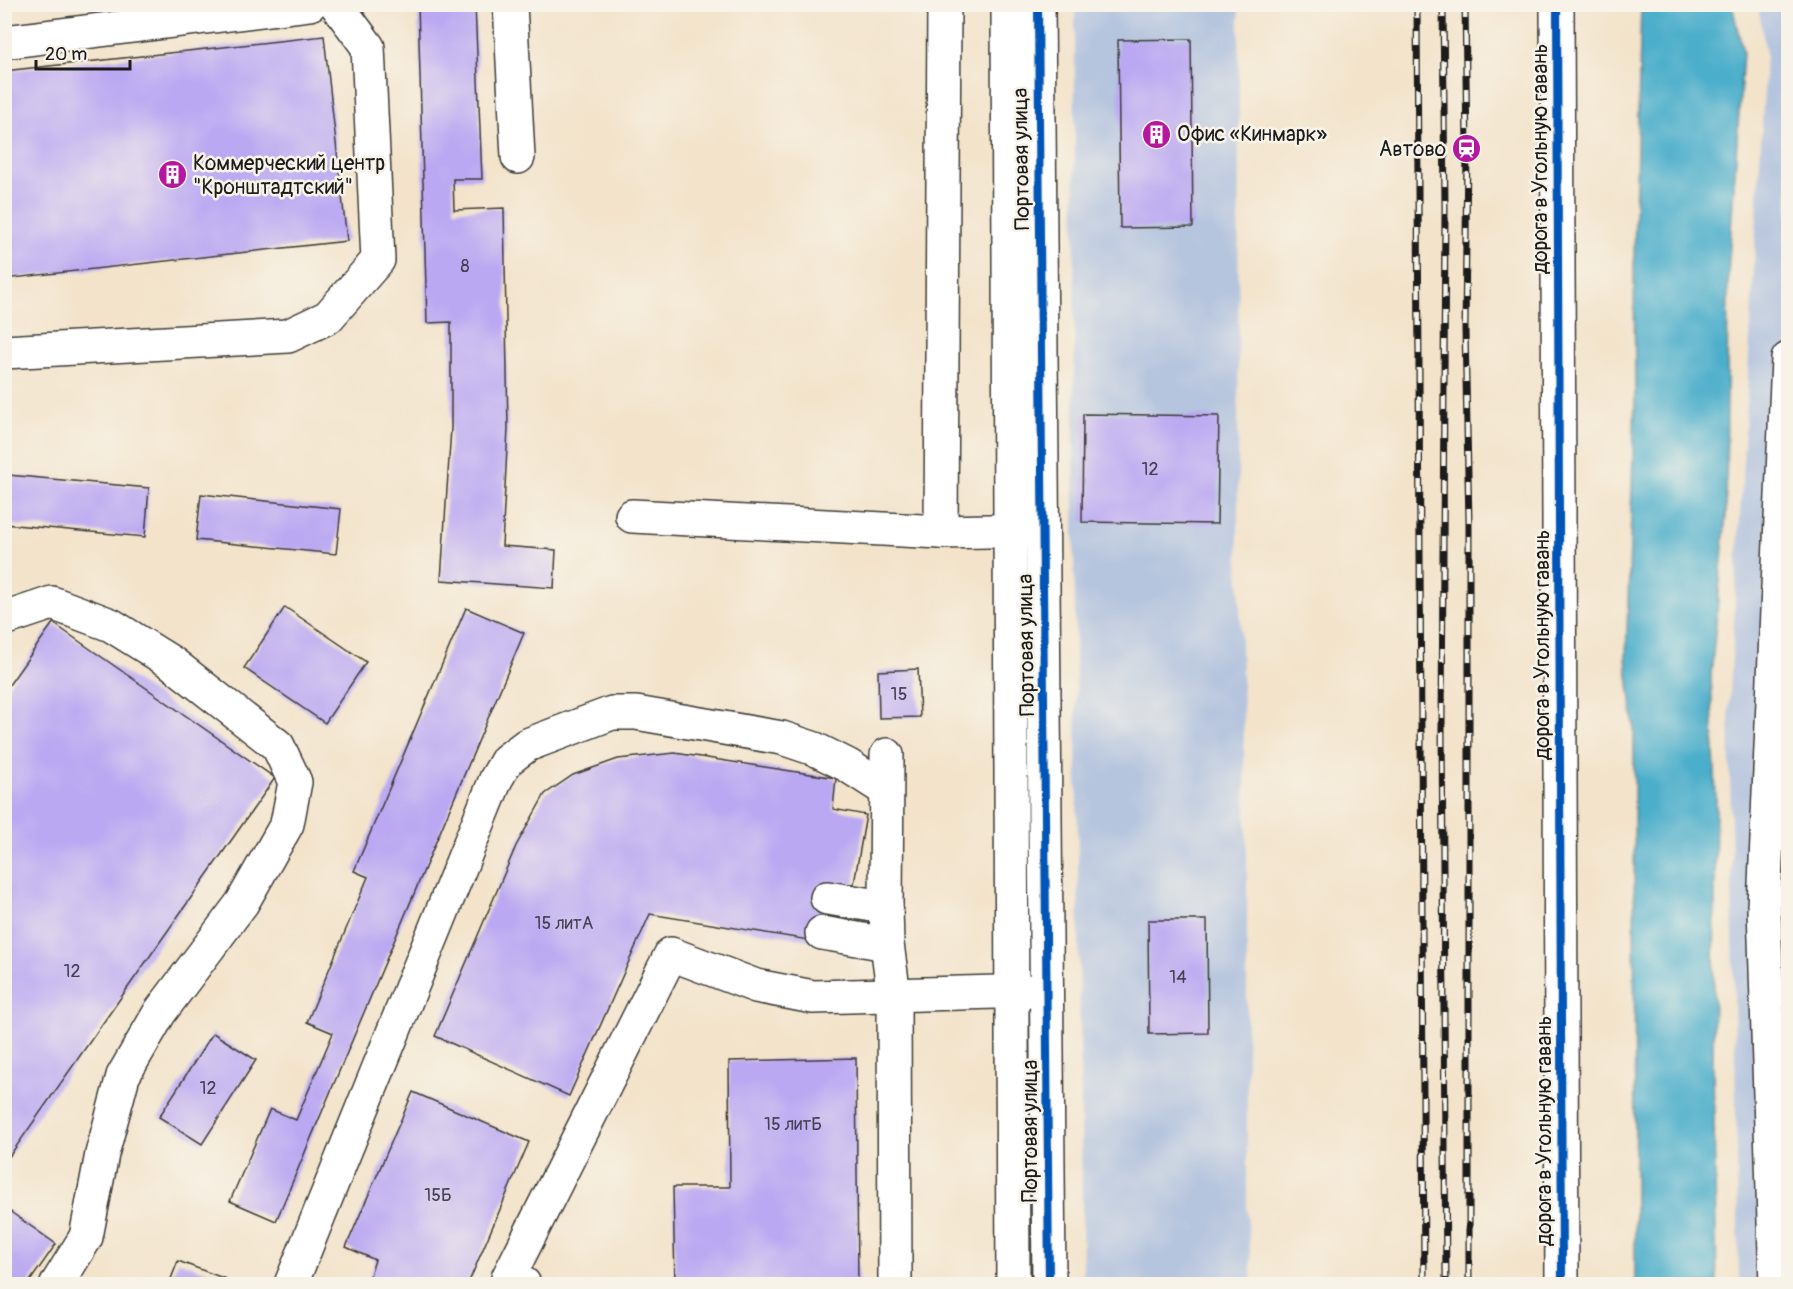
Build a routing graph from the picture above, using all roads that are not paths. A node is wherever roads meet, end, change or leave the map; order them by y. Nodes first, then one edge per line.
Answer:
1 (310, 4) edge
2 (336, 4) edge
3 (510, 4) edge
4 (945, 4) edge
5 (1008, 4) edge
6 (1038, 4) edge
7 (1557, 4) edge
8 (4, 42) edge
9 (518, 157) dead end
10 (4, 352) edge
11 (1788, 359) edge
12 (632, 516) dead end
13 (1043, 530) junction
14 (1010, 531) junction
15 (941, 532) junction
16 (4, 619) edge
17 (887, 755) dead end
18 (886, 790) junction
19 (827, 898) dead end
20 (886, 908) junction
21 (822, 933) dead end
22 (887, 944) junction
23 (1047, 990) junction
24 (1012, 992) junction
25 (894, 996) junction
26 (57, 1284) edge
27 (291, 1284) edge
28 (524, 1284) edge
29 (895, 1284) edge
30 (1013, 1284) edge
31 (1049, 1284) edge
32 (1563, 1284) edge
33 (1776, 1284) edge

1 - 8 street
2 - 10 street
3 - 9 street
4 - 15 street
5 - 14 street, Портовая улица
6 - 13 street, Портовая улица
7 - 32 street, дорога в Угольную гавань
11 - 33 street
12 - 15 street
13 - 14 street
13 - 23 street, Портовая улица
14 - 15 street
14 - 24 street, Портовая улица
16 - 26 street
17 - 18 street
18 - 20 street
18 - 27 street
19 - 20 street
20 - 22 street
21 - 22 street
22 - 25 street
23 - 24 street
23 - 31 street, Портовая улица
24 - 25 street
24 - 30 street, Портовая улица
25 - 28 street
25 - 29 street

